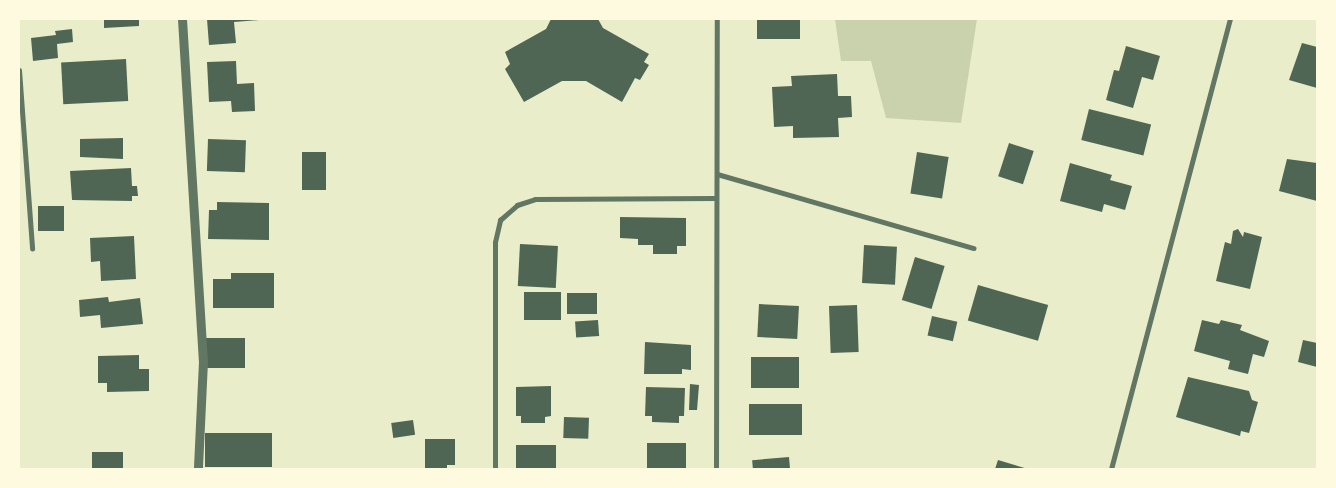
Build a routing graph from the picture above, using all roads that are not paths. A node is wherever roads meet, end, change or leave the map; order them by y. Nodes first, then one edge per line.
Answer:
1 (182, 19) edge
2 (717, 19) edge
3 (1230, 19) edge
4 (19, 70) edge
5 (716, 174) junction
6 (716, 198) junction
7 (974, 248) dead end
8 (32, 249) dead end
9 (198, 469) edge
10 (495, 469) edge
11 (716, 469) edge
12 (1111, 469) edge

1 - 9 street
2 - 5 street
3 - 12 street
4 - 8 street
5 - 6 street
5 - 7 street
6 - 10 street
6 - 11 street

